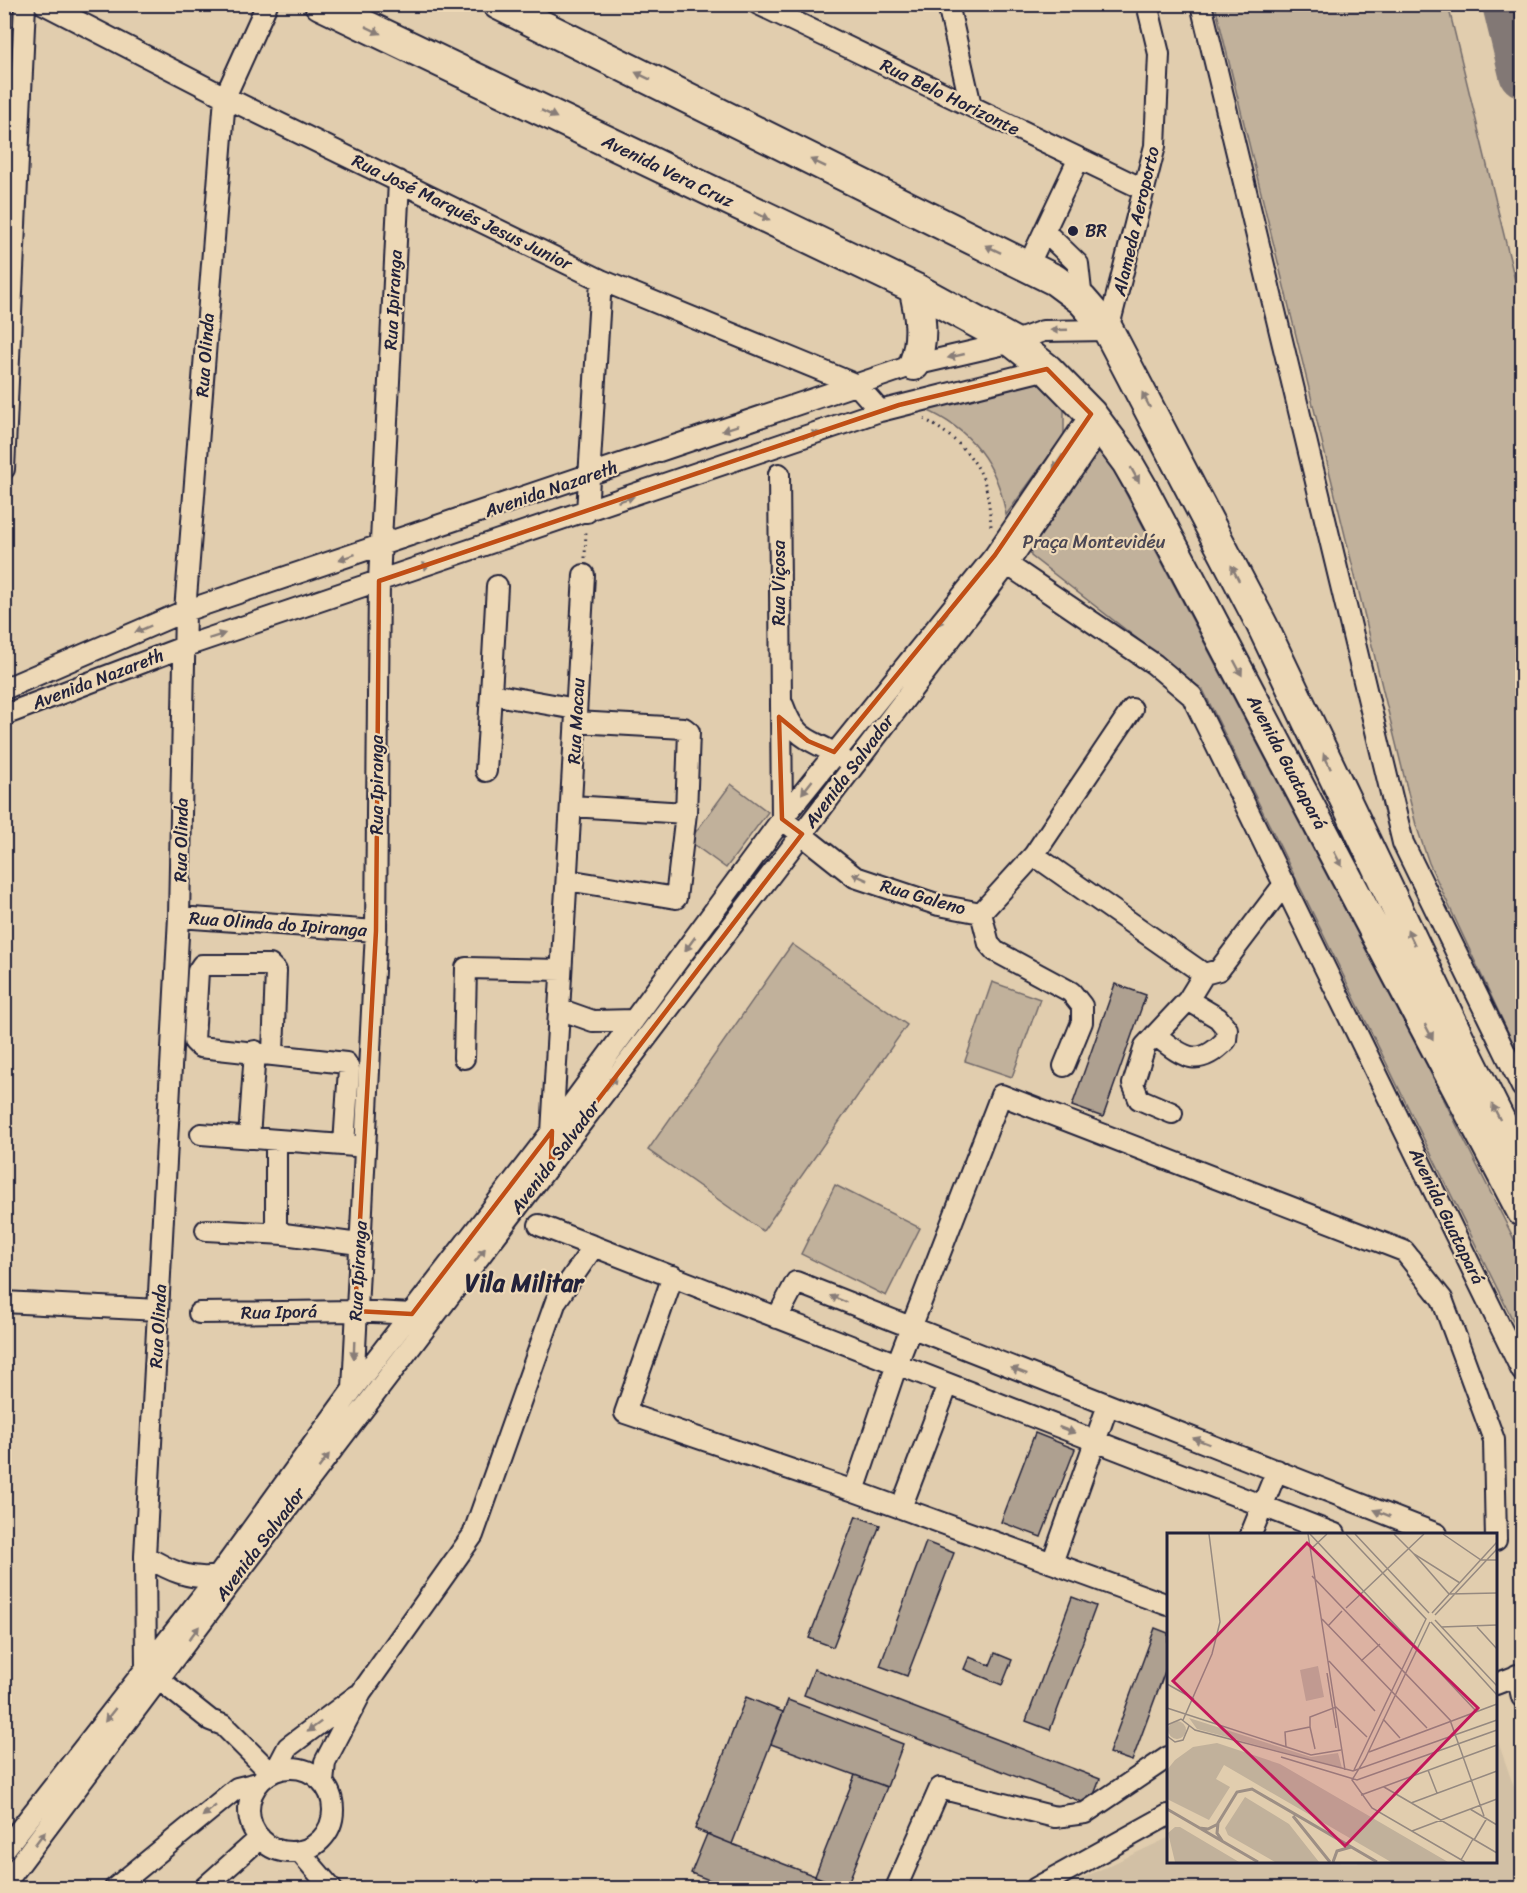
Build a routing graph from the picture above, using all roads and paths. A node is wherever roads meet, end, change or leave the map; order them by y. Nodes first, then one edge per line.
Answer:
1 (25, 4) edge
2 (44, 4) edge
3 (267, 4) edge
4 (320, 4) edge
5 (498, 4) edge
6 (758, 4) edge
7 (948, 4) edge
8 (1147, 4) edge
9 (1201, 4) edge
10 (225, 97) junction
11 (970, 106) junction
12 (1078, 158) junction
13 (399, 181) junction
14 (1143, 189) junction
15 (1045, 232) junction
16 (1028, 266) junction
17 (602, 280) junction
18 (1075, 284) junction
19 (914, 288) junction
20 (1108, 330) junction
21 (1013, 342) junction
22 (914, 365) junction
23 (1047, 369) junction
24 (857, 386) junction
25 (890, 408) junction
26 (774, 412) junction
27 (1096, 421) junction
28 (778, 447) junction
29 (4, 469) edge
30 (779, 474) dead end
31 (589, 476) junction
32 (587, 512) junction
33 (380, 546) junction
34 (1001, 560) junction
35 (584, 575) joint
36 (379, 581) junction
37 (497, 586) dead end
38 (185, 611) junction
39 (1262, 625) junction
40 (1224, 641) junction
41 (186, 646) junction
42 (4, 689) edge
43 (779, 692) junction
44 (491, 694) junction
45 (1132, 709) dead end
46 (4, 715) edge
47 (576, 715) junction
48 (834, 752) junction
49 (851, 766) junction
50 (486, 771) dead end
51 (571, 806) junction
52 (686, 813) junction
53 (782, 819) junction
54 (802, 834) junction
55 (1034, 855) junction
56 (567, 880) junction
57 (1285, 882) junction
58 (981, 913) junction
59 (179, 917) junction
60 (376, 931) junction
61 (561, 970) junction
62 (1204, 974) junction
63 (1188, 1000) junction
64 (559, 1009) junction
65 (634, 1020) junction
66 (1155, 1035) junction
67 (264, 1052) junction
68 (464, 1058) dead end
69 (1064, 1066) dead end
70 (1522, 1087) edge
71 (1172, 1113) dead end
72 (552, 1131) junction
73 (201, 1134) dead end
74 (249, 1138) junction
75 (276, 1142) junction
76 (344, 1145) junction
77 (364, 1147) junction
78 (551, 1161) junction
79 (1522, 1165) edge
80 (1522, 1211) edge
81 (539, 1225) dead end
82 (206, 1230) dead end
83 (284, 1234) junction
84 (359, 1244) junction
85 (594, 1246) junction
86 (673, 1276) junction
87 (4, 1302) edge
88 (158, 1310) junction
89 (355, 1311) junction
90 (199, 1313) dead end
91 (421, 1318) junction
92 (777, 1318) junction
93 (911, 1329) junction
94 (897, 1365) junction
95 (1522, 1371) edge
96 (948, 1384) junction
97 (353, 1389) junction
98 (1108, 1405) junction
99 (1095, 1442) junction
100 (1277, 1470) junction
101 (854, 1491) junction
102 (1262, 1506) junction
103 (901, 1508) junction
104 (1251, 1533) edge
105 (1332, 1533) edge
106 (1434, 1533) edge
107 (1496, 1533) edge
108 (145, 1556) junction
109 (1052, 1563) junction
110 (224, 1580) junction
111 (1167, 1605) edge
112 (152, 1675) junction
113 (1520, 1675) edge
114 (1497, 1684) edge
115 (361, 1693) junction
116 (1522, 1696) edge
117 (1167, 1757) edge
118 (268, 1776) junction
119 (323, 1783) junction
120 (1167, 1816) edge
121 (260, 1838) junction
122 (8, 1841) edge
123 (299, 1851) junction
124 (4, 1885) edge
125 (115, 1888) edge
126 (204, 1888) edge
127 (331, 1888) edge
128 (896, 1888) edge
129 (1036, 1888) edge

1 - 29 street
2 - 10 street, Rua José Marquês Jesus Junior
3 - 10 street, Rua Olinda
4 -> 19 highway, Avenida Vera Cruz
16 -> 5 highway
6 - 11 street, Rua Belo Horizonte
7 - 11 street
8 - 14 street, Alameda Aeroporto
9 - 70 street
10 - 13 street, Rua José Marquês Jesus Junior
10 - 38 street, Rua Olinda
11 - 12 street, Rua Belo Horizonte
12 - 14 street, Rua Belo Horizonte
12 - 15 street
13 - 17 street, Rua José Marquês Jesus Junior
13 - 33 street, Rua Ipiranga
14 - 20 street, Alameda Aeroporto
15 - 16 street
15 - 18 street
16 - 18 highway
17 - 24 street, Rua José Marquês Jesus Junior
17 - 31 street
18 - 20 highway
19 - 21 highway, Avenida Vera Cruz
19 - 22 highway
20 -> 21 street, Avenida Nazareth
39 -> 20 highway, Avenida Guatapará
21 -> 22 street, Avenida Nazareth
21 - 23 highway, Avenida Guatapará
22 - 24 street, Avenida Nazareth
23 - 25 street, Avenida Nazareth
23 - 27 highway, Avenida Guatapará
24 - 25 street, Rua José Marquês Jesus Junior
24 - 26 street, Avenida Nazareth
28 -> 25 street, Avenida Nazareth
25 - 34 path
26 - 28 street
26 -> 31 street, Avenida Nazareth
27 - 34 street, Avenida Salvador
27 -> 40 highway, Avenida Guatapará
32 -> 28 street, Avenida Nazareth
30 - 43 street, Rua Viçosa
31 - 32 street
31 - 33 street, Avenida Nazareth
32 - 35 path
36 -> 32 street, Avenida Nazareth
33 - 36 street, Rua Ipiranga
33 -> 38 street, Avenida Nazareth
34 -> 48 street, Avenida Salvador
34 - 49 street, Avenida Salvador
34 - 57 street, Avenida Guatapará
35 - 47 street, Rua Macau
41 -> 36 street, Avenida Nazareth
36 - 60 street, Rua Ipiranga
37 - 44 street
38 - 41 street, Rua Olinda
38 -> 42 street, Avenida Nazareth
39 - 40 highway
79 -> 39 highway, Avenida Guatapará
40 -> 80 highway, Avenida Guatapará
41 - 46 street, Avenida Nazareth
41 - 59 street, Rua Olinda
43 - 48 street, Rua Viçosa
43 - 53 street, Rua Viçosa
44 - 47 street
44 - 50 street
45 - 55 street, Rua Galeno
47 - 51 street, Rua Macau
47 - 52 street
48 - 49 street, Rua Viçosa
48 -> 53 street, Avenida Salvador
49 - 54 street, Avenida Salvador
51 - 52 street
51 - 56 street, Rua Macau
52 - 56 street
53 - 54 street, Rua Galeno
53 -> 65 street, Avenida Salvador
58 -> 54 street, Rua Galeno
78 -> 54 street, Avenida Salvador
55 - 58 street, Rua Galeno
55 - 62 street
56 - 61 street, Rua Macau
57 - 62 street
57 - 95 street, Avenida Guatapará
58 - 69 street
59 - 60 street, Rua Olinda do Ipiranga
59 - 88 street, Rua Olinda
60 - 77 street, Rua Ipiranga
61 - 64 street, Rua Macau
61 - 68 street
62 - 63 street
63 - 66 street
63 - 66 street
64 - 65 street
64 - 72 street, Rua Macau
65 - 72 street, Avenida Salvador
66 - 71 street
67 - 67 street
67 - 74 street
67 - 76 street
72 - 78 street, Rua Macau
72 - 91 street, Avenida Salvador
73 - 74 street
74 - 75 street
75 - 76 street
75 - 83 street
76 - 77 street
77 - 84 street, Rua Ipiranga
91 -> 78 street, Avenida Salvador
81 - 85 street
82 - 83 street
83 - 84 street
84 - 89 street, Rua Ipiranga
85 - 86 street
85 - 115 street
86 - 92 street
86 - 101 street
87 - 88 street
88 - 108 street, Rua Olinda
89 - 90 street, Rua Iporá
89 - 91 street, Rua Iporá
89 -> 97 street, Rua Ipiranga
91 - 97 street, Avenida Salvador
110 -> 91 street, Avenida Salvador
93 -> 92 street
92 - 94 street
93 - 94 street
98 -> 93 street
93 - 107 street
94 - 96 street
94 - 101 street
96 -> 99 street
96 - 103 street
97 - 110 street, Avenida Salvador
98 - 99 street
100 -> 98 street
99 - 102 street
99 - 109 street
100 - 102 street
106 -> 100 street
101 - 103 street
102 - 104 street
102 - 105 street
103 - 109 street
108 - 110 street
108 - 112 street, Rua Olinda
109 - 111 street
110 - 112 street, Avenida Salvador
112 - 118 street
112 -> 122 street, Avenida Salvador
124 -> 112 street, Avenida Salvador
113 - 114 street
113 - 116 street
115 -> 118 street
115 - 119 street
117 - 128 street
118 - 119 street
118 - 121 street
118 -> 125 street
119 - 123 street
120 - 129 street
121 - 123 street
121 - 126 street
123 - 127 street

